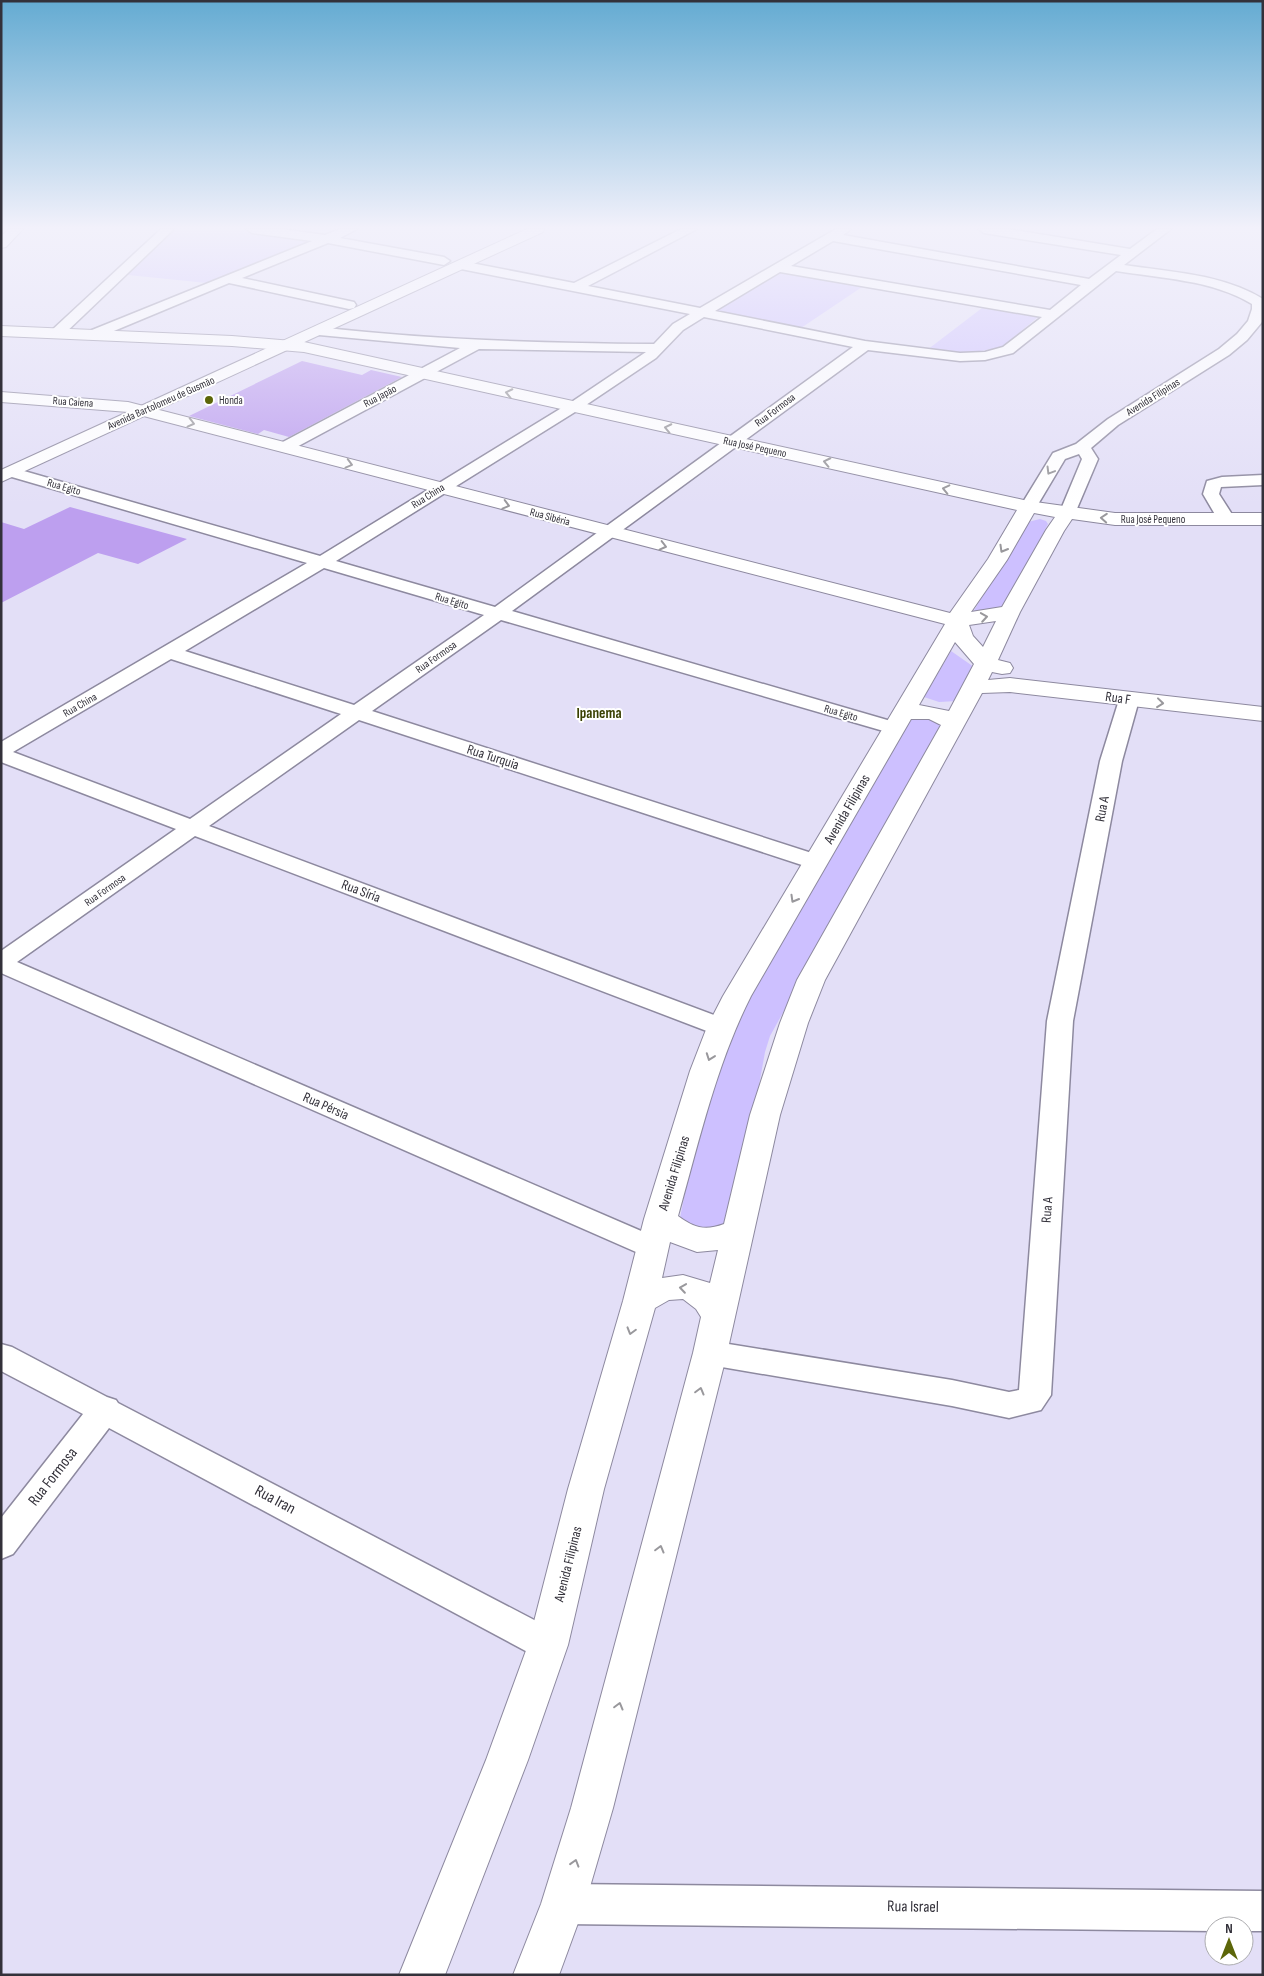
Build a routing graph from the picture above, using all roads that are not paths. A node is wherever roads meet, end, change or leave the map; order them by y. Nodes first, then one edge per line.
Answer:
1 (71, 321) edge
2 (126, 321) edge
3 (319, 321) edge
4 (340, 321) edge
5 (689, 321) edge
6 (744, 321) edge
7 (1046, 321) edge
8 (1255, 321) edge
9 (1, 331) edge
10 (319, 331) junction
11 (57, 334) junction
12 (92, 335) junction
13 (279, 343) junction
14 (476, 345) junction
15 (865, 345) junction
16 (658, 348) junction
17 (421, 374) junction
18 (1, 397) edge
19 (573, 407) junction
20 (136, 409) junction
21 (733, 442) junction
22 (285, 447) junction
23 (1082, 447) junction
24 (4, 471) edge
25 (1263, 480) edge
26 (441, 488) junction
27 (1028, 507) junction
28 (1067, 514) junction
29 (1226, 519) junction
30 (1263, 519) edge
31 (609, 532) junction
32 (322, 562) junction
33 (1010, 612) junction
34 (496, 614) junction
35 (957, 622) junction
36 (170, 652) junction
37 (969, 694) junction
38 (1129, 700) junction
39 (904, 712) junction
40 (356, 713) junction
41 (1263, 714) edge
42 (1, 752) edge
43 (1, 755) edge
44 (195, 827) junction
45 (816, 862) junction
46 (1, 963) edge
47 (721, 1028) junction
48 (737, 1231) junction
49 (656, 1234) junction
50 (640, 1301) junction
51 (718, 1317) junction
52 (710, 1353) junction
53 (1, 1356) edge
54 (105, 1409) junction
55 (1, 1544) edge
56 (548, 1645) junction
57 (562, 1904) junction
58 (1263, 1911) edge
59 (422, 1975) edge
60 (536, 1975) edge

1 - 11 street
2 - 12 street
3 - 13 main road, Avenida Bartolomeu de Gusmão
4 - 10 main road, Avenida Bartolomeu de Gusmão
5 - 16 street, Rua China
6 - 15 street
7 - 15 street
8 - 23 street, Avenida Filipinas
9 - 11 main road
10 - 13 main road, Avenida Bartolomeu de Gusmão
10 - 14 street
11 - 12 main road
12 - 13 main road
13 - 17 main road, Rua José Pequeno
13 - 20 main road, Avenida Bartolomeu de Gusmão
14 - 16 street
14 - 17 street, Rua Japão
15 - 21 street, Rua Formosa
16 - 19 street, Rua China
19 -> 17 main road, Rua José Pequeno
17 - 22 street, Rua Japão
18 - 20 main road, Rua Caiena
21 -> 19 main road, Rua José Pequeno
19 - 26 street, Rua China
20 -> 22 main road, Rua Sibéria
20 - 24 main road, Avenida Bartolomeu de Gusmão
27 -> 21 main road, Rua José Pequeno
21 - 31 street, Rua Formosa
22 -> 26 main road, Rua Sibéria
23 -> 27 street, Avenida Filipinas
23 - 28 street
24 - 32 street, Rua Egito
25 - 29 street
26 -> 31 main road, Rua Sibéria
26 - 32 street, Rua China
27 - 28 main road, Rua José Pequeno
27 -> 35 main road, Avenida Filipinas
29 -> 28 main road, Rua José Pequeno
28 - 33 main road
29 - 30 main road, Rua José Pequeno
31 - 34 street, Rua Formosa
31 -> 35 main road, Rua Sibéria
32 - 34 street, Rua Egito
32 - 36 street, Rua China
35 -> 33 main road
33 - 37 main road
34 - 39 street, Rua Egito
34 - 40 street, Rua Formosa
35 - 37 main road
35 - 39 main road, Avenida Filipinas
36 - 40 street, Rua Turquia
36 - 42 street, Rua China
37 - 38 main road, Rua F
37 - 39 main road
37 - 48 main road
38 -> 41 main road, Rua F
38 - 52 street, Rua A
39 - 45 main road, Avenida Filipinas
40 - 44 street, Rua Formosa
40 - 45 street, Rua Turquia
43 - 44 street, Rua Síria
44 - 46 street, Rua Formosa
44 - 47 street, Rua Síria
45 -> 47 main road, Avenida Filipinas
46 - 49 street, Rua Pérsia
47 -> 49 main road, Avenida Filipinas
48 - 49 main road
48 - 51 main road
49 - 50 main road, Avenida Filipinas
51 -> 50 main road
50 -> 56 main road, Avenida Filipinas
51 - 52 main road
57 -> 52 main road
53 - 54 street, Rua Iran
54 - 55 street, Rua Formosa
54 - 56 street, Rua Iran
56 - 59 main road, Avenida Filipinas
57 - 58 street, Rua Israel
57 - 60 main road

